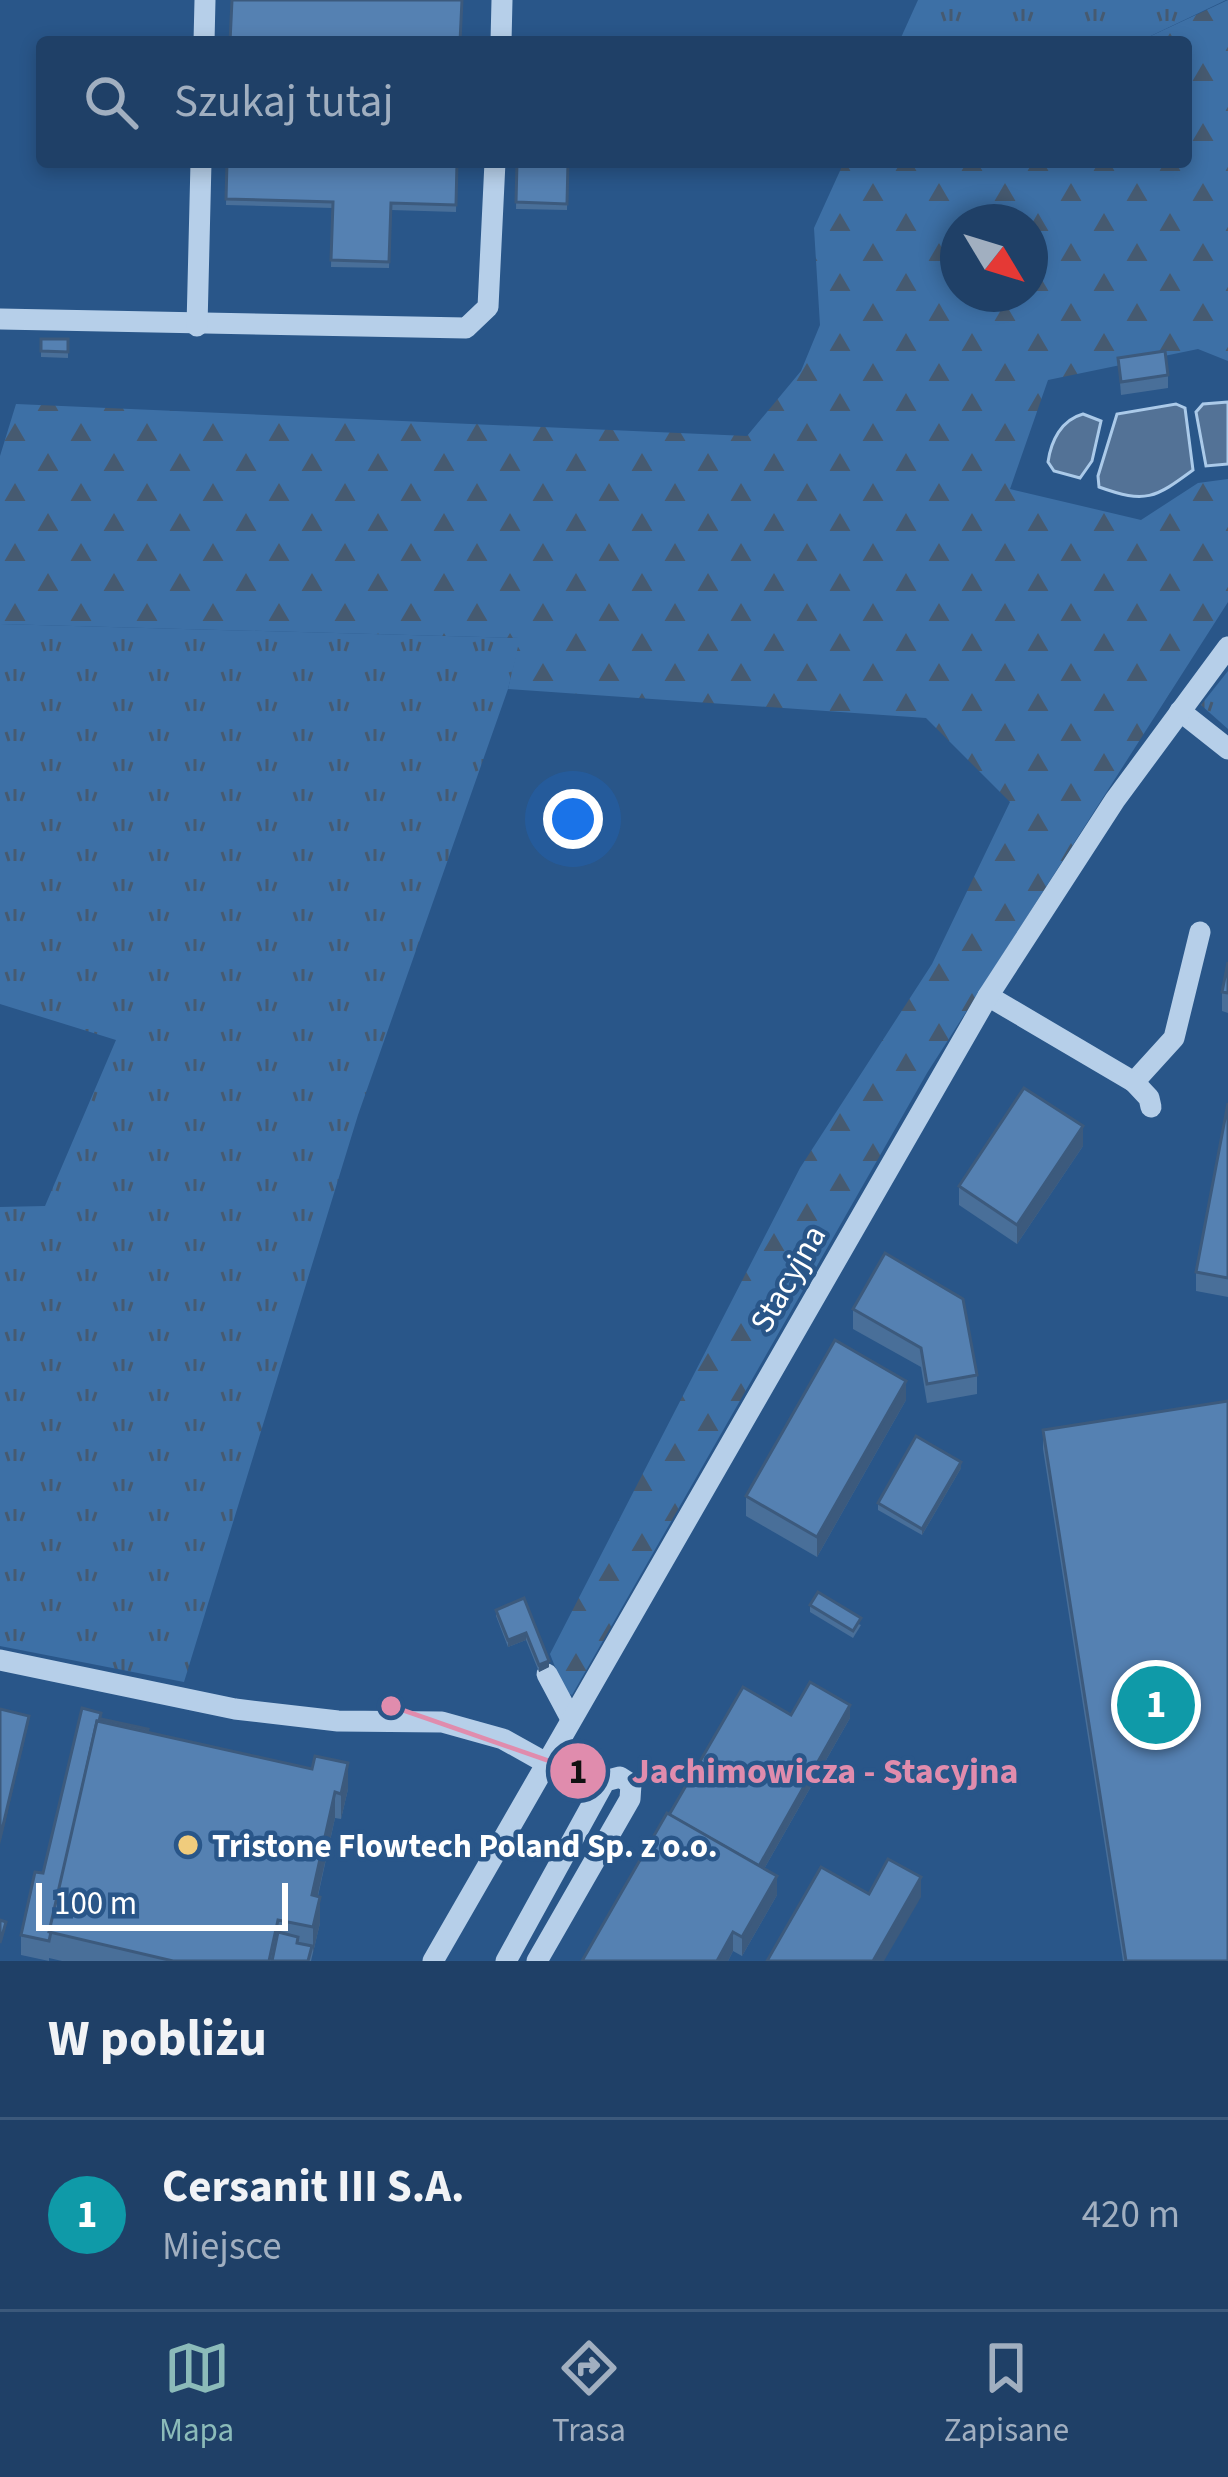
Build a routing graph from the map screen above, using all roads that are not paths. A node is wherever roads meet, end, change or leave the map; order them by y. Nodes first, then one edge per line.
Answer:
1 (206, 0) edge
2 (502, 0) edge
3 (204, 36) edge
4 (501, 36) edge
5 (201, 168) edge
6 (495, 168) edge
7 (0, 320) edge
8 (196, 326) junction
9 (1228, 646) edge
10 (1180, 711) junction
11 (1228, 748) edge
12 (1200, 932) dead end
13 (988, 996) junction
14 (1134, 1082) junction
15 (1151, 1107) dead end
16 (0, 1660) edge
17 (547, 1674) dead end
18 (571, 1719) junction
19 (546, 1762) junction
20 (521, 1960) edge
21 (433, 1961) edge

1 - 3 street
2 - 4 street
5 - 8 street
6 - 8 street
7 - 8 street
9 - 10 street, Stacyjna
10 - 11 street
10 - 13 street, Stacyjna
12 - 14 street
13 - 14 street
13 - 18 street, Stacyjna
14 - 15 street
16 - 19 street
17 - 18 street
18 - 19 street, Stacyjna
19 - 21 street, Stacyjna
20 - 20 street

